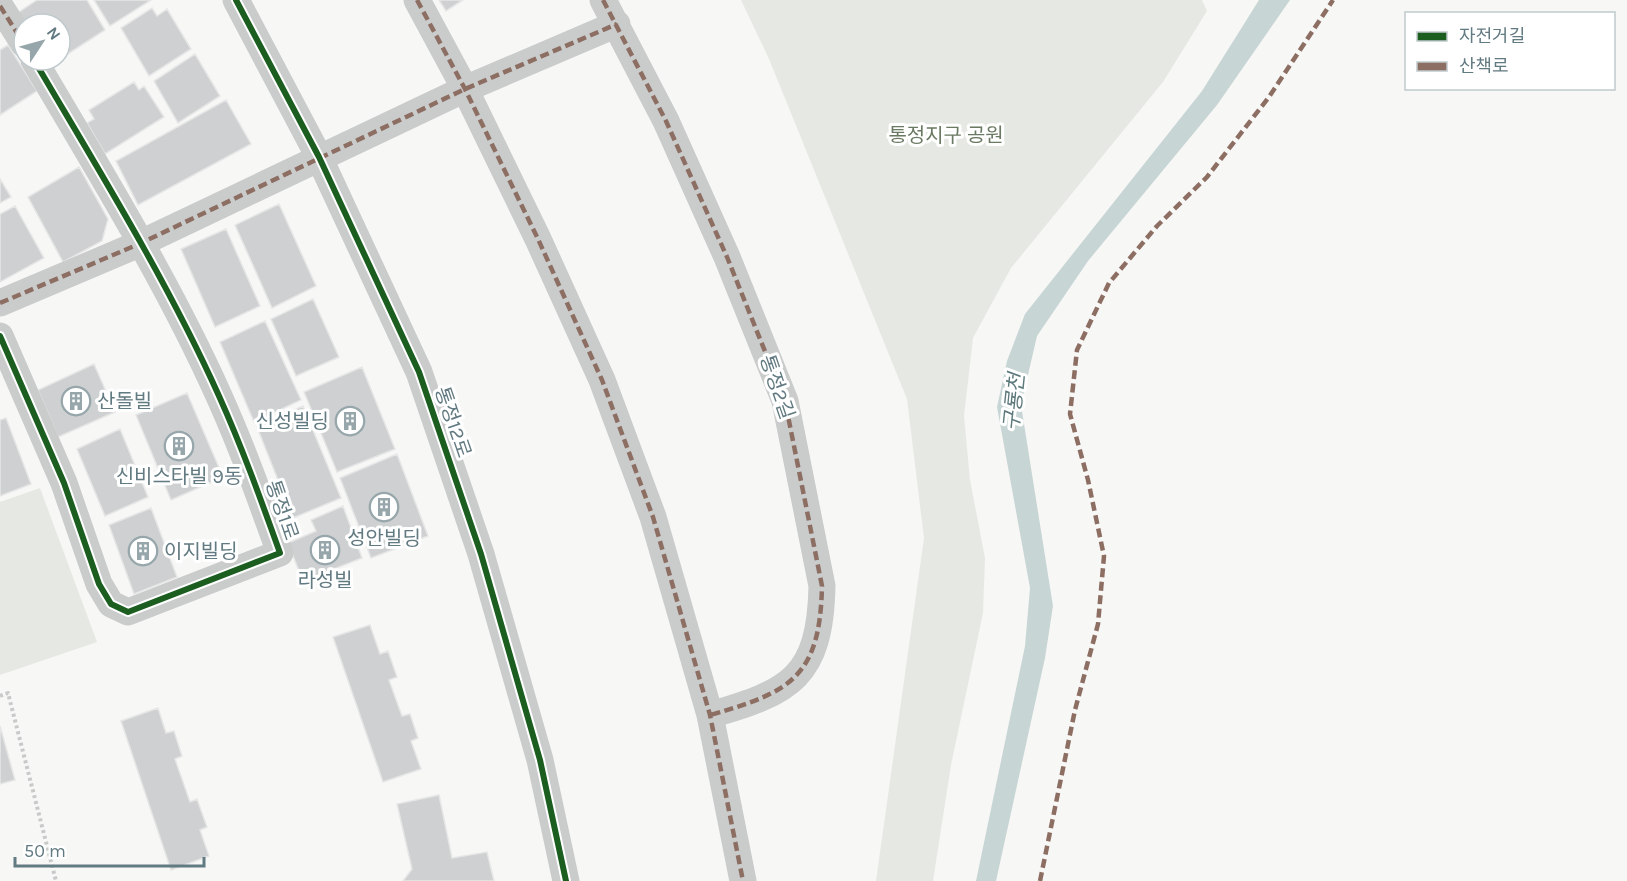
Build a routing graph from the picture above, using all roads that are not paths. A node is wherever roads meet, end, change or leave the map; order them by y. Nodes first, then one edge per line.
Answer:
1 (236, 0) edge
2 (417, 0) edge
3 (603, 0) edge
4 (0, 6) edge
5 (617, 24) junction
6 (12, 25) edge
7 (41, 72) edge
8 (465, 89) junction
9 (319, 157) junction
10 (139, 244) junction
11 (0, 303) edge
12 (0, 336) edge
13 (710, 715) junction
14 (566, 881) edge
15 (743, 881) edge

1 - 9 street, 통정12로
2 - 8 street
3 - 5 street, 통정2길
4 - 6 street
5 - 8 street
5 - 13 street, 통정2길
7 - 10 street, 통정1로
8 - 9 street
8 - 13 street
9 - 10 street
9 - 14 street, 통정12로
10 - 11 street
10 - 12 street, 통정1로
13 - 15 street

